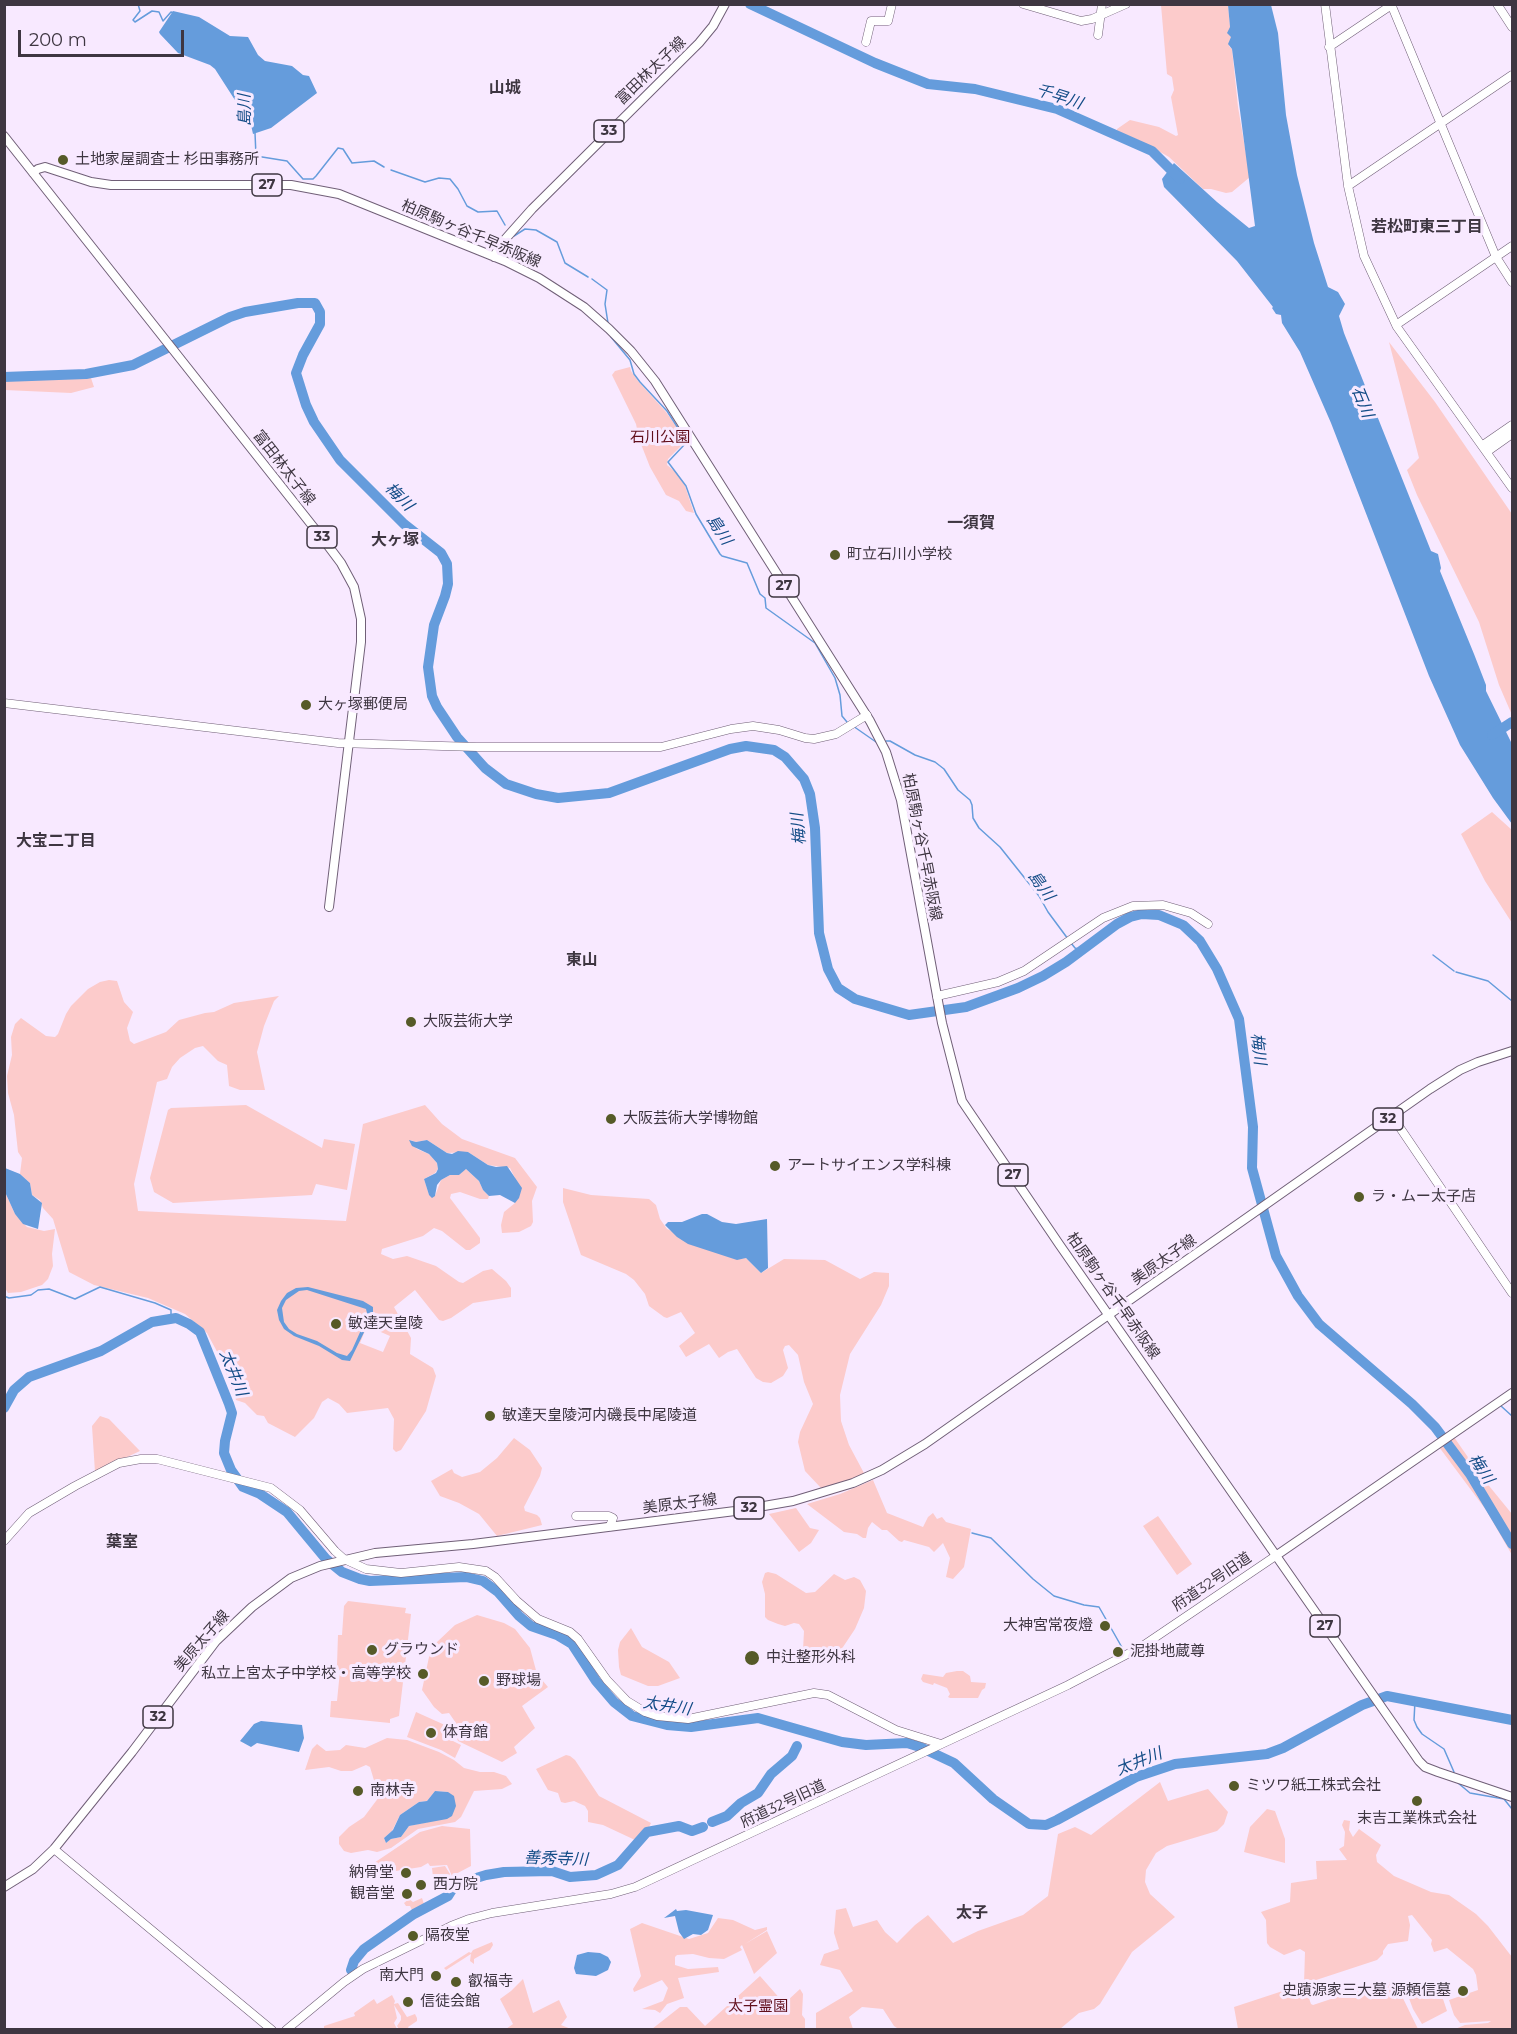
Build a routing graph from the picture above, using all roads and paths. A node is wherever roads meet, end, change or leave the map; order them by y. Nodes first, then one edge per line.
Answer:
1 (892, 4) edge
2 (1023, 4) edge
3 (1102, 4) edge
4 (1126, 4) edge
5 (1325, 4) edge
6 (1497, 4) edge
7 (725, 5) edge
8 (1392, 5) edge
9 (1101, 14) junction
10 (1512, 27) edge
11 (1098, 34) dead end
12 (866, 42) dead end
13 (1329, 47) junction
14 (1512, 75) edge
15 (1440, 124) junction
16 (4, 136) edge
17 (33, 173) junction
18 (1348, 186) junction
19 (1512, 246) edge
20 (494, 257) junction
21 (1496, 257) junction
22 (1512, 282) edge
23 (1396, 325) junction
24 (1512, 424) edge
25 (1512, 434) edge
26 (1486, 448) junction
27 (1512, 488) edge
28 (4, 703) edge
29 (867, 715) junction
30 (349, 744) junction
31 (329, 907) dead end
32 (1208, 924) dead end
33 (937, 998) junction
34 (1512, 1051) edge
35 (1392, 1116) junction
36 (1512, 1293) edge
37 (1109, 1315) junction
38 (1512, 1393) edge
39 (576, 1516) dead end
40 (610, 1526) junction
41 (4, 1540) edge
42 (1277, 1555) junction
43 (341, 1560) junction
44 (938, 1745) junction
45 (1512, 1797) edge
46 (54, 1849) junction
47 (4, 1887) edge
48 (272, 2030) edge
49 (286, 2030) edge

1 - 12 street
2 - 9 street
3 - 9 street
4 - 9 street
5 - 13 street
6 - 10 street
7 - 20 main road, 富田林太子線 / 33
8 - 13 street
8 - 15 street
9 - 11 street
13 - 18 street
14 - 15 street
15 - 18 street
15 - 21 street
16 - 17 main road
17 - 20 main road, 柏原駒ヶ谷千早赤阪線 / 27
17 - 30 main road, 富田林太子線 / 33
18 - 23 street
19 - 21 street
20 - 29 main road, 柏原駒ヶ谷千早赤阪線 / 27
21 - 22 street
21 - 23 street
23 - 26 street
24 - 26 street
25 - 26 street
26 - 27 street
28 - 30 street
29 - 30 street
29 - 33 main road, 柏原駒ヶ谷千早赤阪線 / 27
30 - 31 main road, 富田林太子線 / 33
32 - 33 street
33 - 37 main road, 柏原駒ヶ谷千早赤阪線 / 27
34 - 35 main road, 美原太子線 / 32
35 - 36 street
35 - 37 main road, 美原太子線 / 32
37 - 40 main road, 美原太子線 / 32
37 - 42 main road, 柏原駒ヶ谷千早赤阪線 / 27
38 - 42 main road
39 - 40 street
40 - 43 main road, 美原太子線 / 32
41 - 43 street
42 - 44 street, 府道32号旧道
42 - 45 main road, 柏原駒ヶ谷千早赤阪線 / 27
43 - 44 street
43 - 46 main road, 美原太子線 / 32
44 - 49 street, 府道32号旧道
46 - 47 main road, 美原太子線 / 32
46 - 48 street

